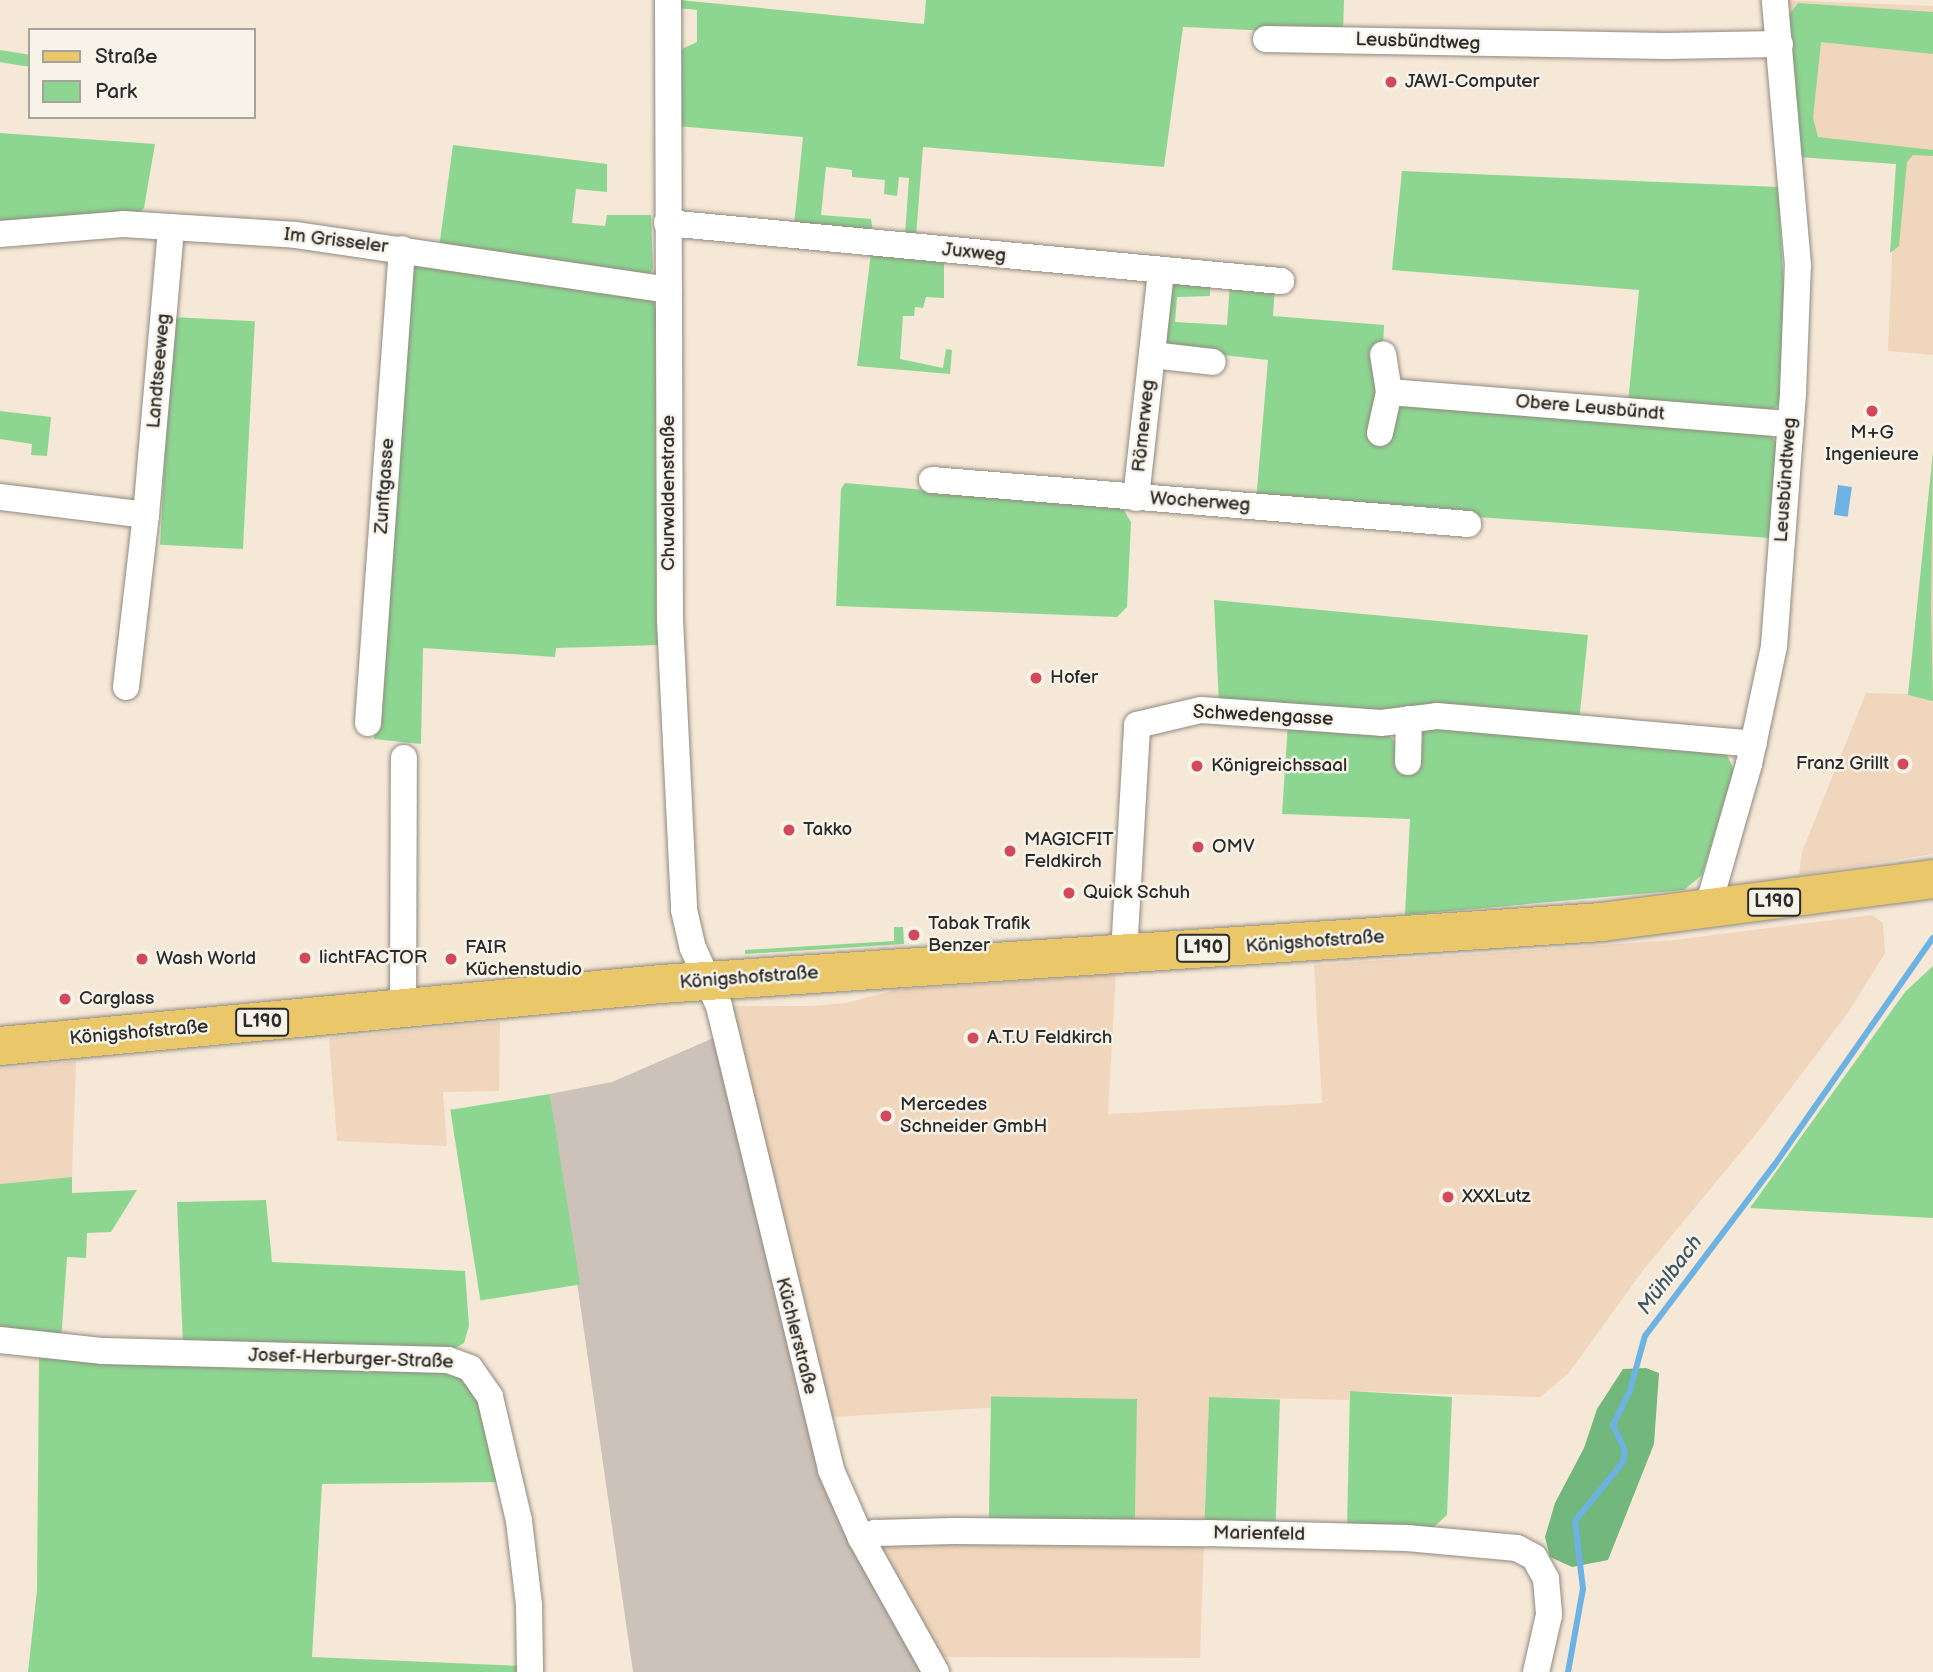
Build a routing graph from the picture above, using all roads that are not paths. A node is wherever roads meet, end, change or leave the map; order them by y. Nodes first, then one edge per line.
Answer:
1 (668, 0) edge
2 (1776, 0) edge
3 (1266, 39) dead end
4 (1780, 44) junction
5 (667, 223) junction
6 (171, 227) junction
7 (0, 234) edge
8 (402, 249) junction
9 (1161, 271) junction
10 (1282, 281) dead end
11 (669, 290) junction
12 (1383, 354) dead end
13 (1152, 355) junction
14 (1213, 362) dead end
15 (1388, 392) junction
16 (1791, 424) junction
17 (1380, 433) dead end
18 (932, 480) dead end
19 (0, 497) edge
20 (1136, 498) junction
21 (146, 515) junction
22 (1468, 524) dead end
23 (126, 687) dead end
24 (1409, 719) junction
25 (368, 723) dead end
26 (1754, 744) junction
27 (404, 758) dead end
28 (1408, 762) dead end
29 (1933, 879) edge
30 (1714, 910) junction
31 (1124, 953) junction
32 (706, 981) junction
33 (402, 1009) junction
34 (0, 1046) edge
35 (0, 1340) edge
36 (861, 1538) junction
37 (530, 1672) edge
38 (936, 1672) edge
39 (1536, 1672) edge

1 - 5 street, Churwaldenstraße
2 - 4 street, Leusbündtweg
3 - 4 street, Leusbündtweg
4 - 16 street, Leusbündtweg
5 - 9 street, Juxweg
5 - 11 street, Churwaldenstraße
6 - 7 street, Im Grisseler
6 - 8 street, Im Grisseler
6 - 21 street, Landtseeweg
8 - 11 street, Im Grisseler
8 - 25 street, Zunftgasse
9 - 10 street, Juxweg
9 - 13 street, Römerweg
11 - 32 street, Churwaldenstraße
12 - 15 street
13 - 14 street, Römerweg
13 - 20 street, Römerweg
15 - 16 street, Obere Leusbündt
15 - 17 street
16 - 26 street, Leusbündtweg
18 - 20 street, Wocherweg
19 - 21 street
20 - 22 street, Wocherweg
21 - 23 street, Landtseeweg
24 - 26 street, Schwedengasse
24 - 28 street
24 - 31 street, Schwedengasse
26 - 30 street, Leusbündtweg
27 - 33 street
29 - 30 main road, Königshofstraße / L190
30 - 31 main road, Königshofstraße / L190
31 - 32 main road, Königshofstraße / L190
32 - 33 main road, Königshofstraße / L190
32 - 36 street, Küchlerstraße
33 - 34 main road, Königshofstraße / L190
35 - 37 street, Josef-Herburger-Straße
36 - 38 street, Küchlerstraße
36 - 39 street, Marienfeld

